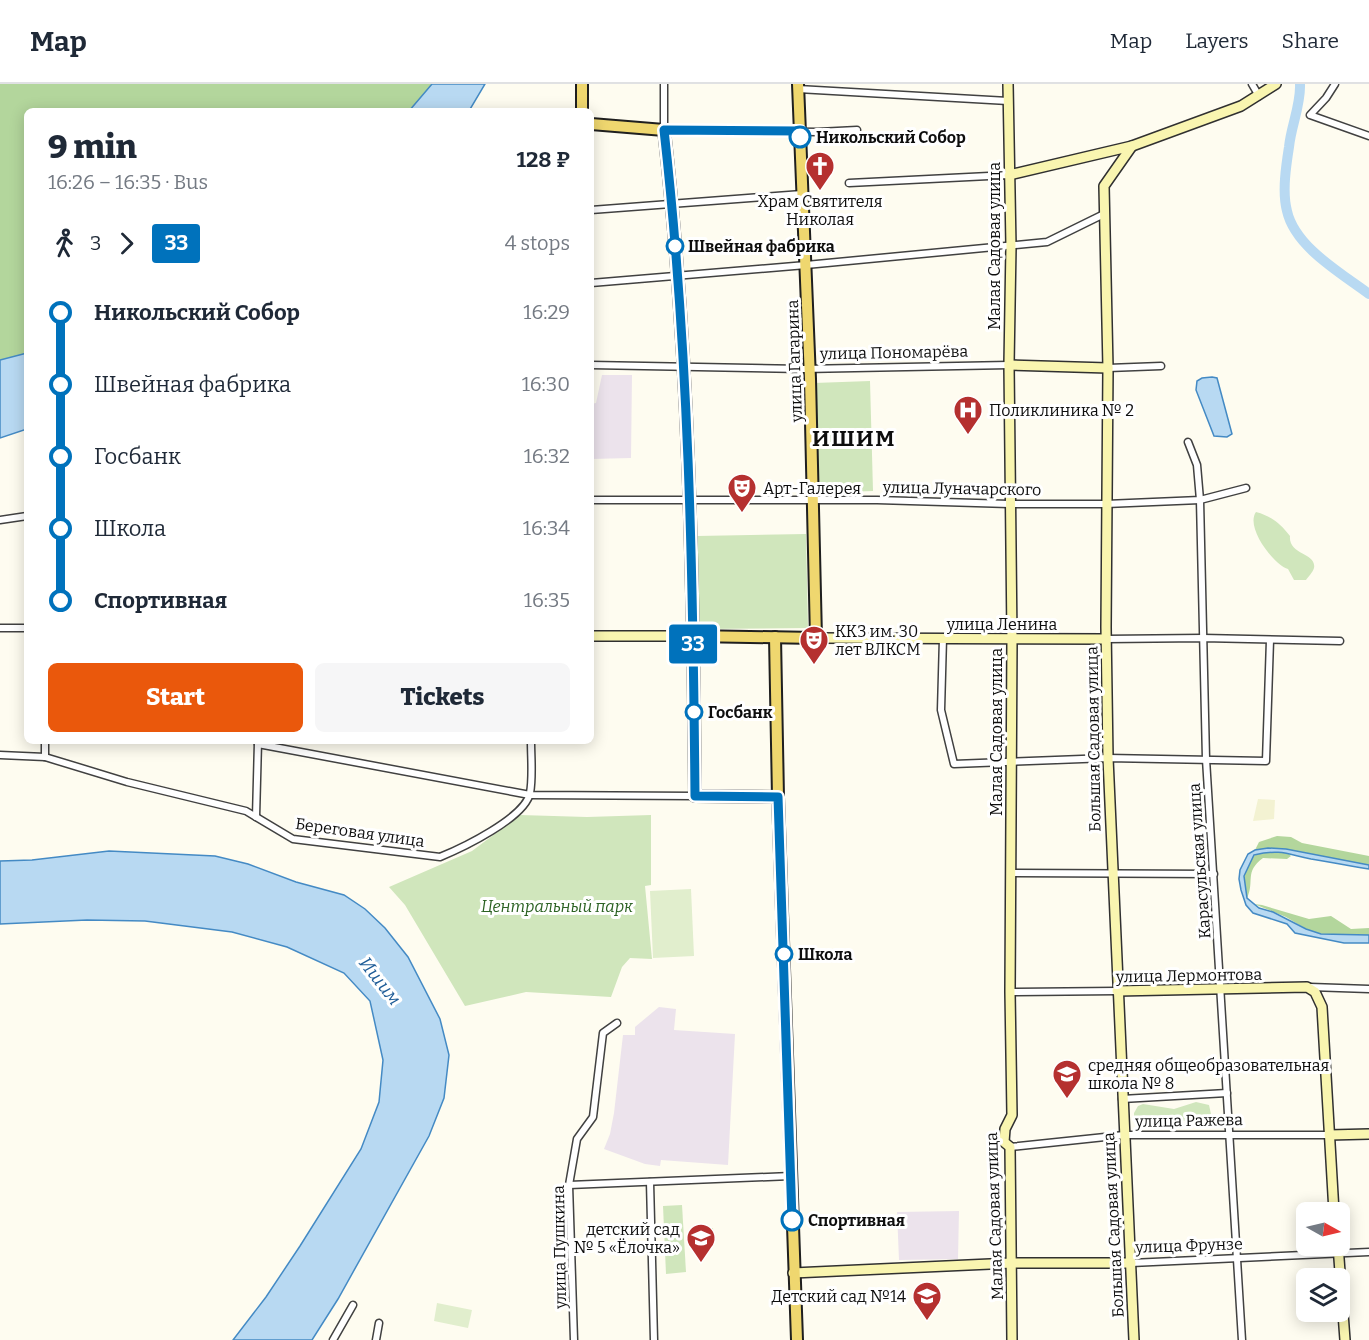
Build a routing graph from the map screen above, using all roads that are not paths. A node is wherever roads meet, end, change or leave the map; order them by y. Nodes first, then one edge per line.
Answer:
1 (582, 84) edge
2 (664, 84) edge
3 (1008, 84) edge
4 (1252, 84) edge
5 (1276, 84) edge
6 (1335, 84) edge
7 (798, 86) edge
8 (1259, 96) junction
9 (1008, 100) junction
10 (582, 108) edge
11 (594, 124) edge
12 (664, 130) junction
13 (857, 130) dead end
14 (800, 131) junction
15 (1369, 136) edge
16 (1132, 146) junction
17 (1009, 176) junction
18 (849, 183) dead end
19 (802, 194) junction
20 (672, 203) junction
21 (594, 210) edge
22 (1104, 214) junction
23 (1011, 246) junction
24 (806, 265) junction
25 (678, 276) junction
26 (594, 283) edge
27 (594, 365) edge
28 (1009, 365) junction
29 (684, 366) junction
30 (1161, 366) dead end
31 (1108, 368) junction
32 (810, 369) junction
33 (1188, 442) dead end
34 (1246, 489) dead end
35 (594, 500) edge
36 (690, 500) junction
37 (813, 500) junction
38 (1200, 500) junction
39 (1009, 504) junction
40 (1106, 504) junction
41 (24, 516) edge
42 (0, 520) edge
43 (0, 628) edge
44 (24, 628) edge
45 (594, 636) edge
46 (693, 636) junction
47 (775, 637) junction
48 (816, 638) junction
49 (943, 639) junction
50 (1012, 639) junction
51 (1106, 639) junction
52 (1203, 639) junction
53 (1270, 640) junction
54 (1340, 641) dead end
55 (45, 744) edge
56 (258, 744) edge
57 (268, 744) edge
58 (531, 744) edge
59 (0, 755) edge
60 (45, 757) junction
61 (1108, 759) junction
62 (1206, 759) junction
63 (1011, 763) junction
64 (530, 795) junction
65 (695, 796) junction
66 (778, 797) junction
67 (256, 817) junction
68 (1012, 873) junction
69 (1112, 873) junction
70 (1214, 874) junction
71 (1307, 987) junction
72 (1221, 990) junction
73 (1369, 990) edge
74 (1117, 991) junction
75 (1010, 992) junction
76 (617, 1023) dead end
77 (1227, 1093) junction
78 (1122, 1099) junction
79 (1229, 1134) junction
80 (1369, 1134) edge
81 (1124, 1135) junction
82 (1329, 1135) junction
83 (1011, 1147) junction
84 (791, 1176) junction
85 (650, 1182) junction
86 (569, 1185) junction
87 (1333, 1202) edge
88 (1350, 1250) edge
89 (1369, 1252) edge
90 (1296, 1253) edge
91 (1339, 1256) edge
92 (1237, 1258) junction
93 (1012, 1263) junction
94 (1131, 1263) junction
95 (794, 1273) junction
96 (353, 1305) dead end
97 (379, 1323) dead end
98 (333, 1340) edge
99 (376, 1340) edge
100 (574, 1340) edge
101 (654, 1340) edge
102 (797, 1340) edge
103 (1012, 1340) edge
104 (1134, 1340) edge
105 (1242, 1340) edge
106 (1345, 1340) edge

1 - 10 main road
2 - 12 street
3 - 9 street, Малая Садовая улица
4 - 8 street
5 - 8 street
6 - 15 street
7 - 9 street
7 - 14 main road, улица Гагарина
8 - 16 street
9 - 17 street, Малая Садовая улица
11 - 12 main road
12 - 14 street
12 - 20 main road
13 - 14 street
14 - 19 main road, улица Гагарина
16 - 17 street
16 - 22 street, Большая Садовая улица
17 - 18 street
17 - 23 street, Малая Садовая улица
19 - 20 street
19 - 24 main road, улица Гагарина
20 - 21 street
20 - 25 main road
22 - 23 street
22 - 31 street, Большая Садовая улица
23 - 24 street
23 - 28 street, Малая Садовая улица
24 - 25 street
24 - 32 main road, улица Гагарина
25 - 26 street
25 - 29 main road
27 - 29 street, улица Пономарёва
28 - 31 street, улица Пономарёва
28 - 32 street, улица Пономарёва
28 - 39 street, Малая Садовая улица
29 - 32 street, улица Пономарёва
29 - 36 main road
30 - 31 street, улица Пономарёва
31 - 40 street, Большая Садовая улица
32 - 37 main road, улица Гагарина
33 - 38 street
34 - 38 street
35 - 36 street, улица Луначарского
36 - 37 street, улица Луначарского
36 - 46 main road
37 - 39 street, улица Луначарского
37 - 48 main road, улица Гагарина
38 - 40 street, улица Луначарского
38 - 52 street, Карасульская улица
39 - 40 street, улица Луначарского
39 - 50 street, Малая Садовая улица
40 - 51 street, Большая Садовая улица
41 - 42 street
43 - 44 street
45 - 46 street, улица Ленина
46 - 47 main road, улица Ленина
46 - 65 main road
47 - 48 main road, улица Ленина
47 - 66 main road
48 - 49 street, улица Ленина
49 - 50 street, улица Ленина
49 - 63 street
50 - 51 street, улица Ленина
50 - 63 street, Малая Садовая улица
51 - 52 street, улица Ленина
51 - 61 street, Большая Садовая улица
52 - 53 street, улица Ленина
52 - 62 street, Карасульская улица
53 - 54 street, улица Ленина
53 - 62 street
55 - 60 street
56 - 67 street
57 - 64 street
58 - 64 street
59 - 60 street, Береговая улица
60 - 67 street, Береговая улица
61 - 62 street
61 - 63 street
61 - 69 street, Большая Садовая улица
62 - 70 street, Карасульская улица
63 - 68 street, Малая Садовая улица
64 - 65 street
64 - 67 street, Береговая улица
65 - 66 main road
66 - 84 main road
68 - 69 street
68 - 75 street, Малая Садовая улица
69 - 70 street
69 - 74 street, Большая Садовая улица
70 - 72 street, Карасульская улица
71 - 72 street, улица Лермонтова
71 - 73 street, улица Лермонтова
71 - 82 street
72 - 74 street, улица Лермонтова
72 - 77 street, Карасульская улица
74 - 75 street, улица Лермонтова
74 - 78 street, Большая Садовая улица
75 - 83 street, Малая Садовая улица
76 - 86 street, улица Пушкина
77 - 78 street
77 - 79 street, Карасульская улица
78 - 81 street, Большая Садовая улица
79 - 81 street, улица Ражева
79 - 82 street, улица Ражева
79 - 92 street, Карасульская улица
80 - 82 street, улица Ражева
81 - 83 street, улица Ражева
81 - 94 street, Большая Садовая улица
82 - 87 street
83 - 93 street, Малая Садовая улица
84 - 85 street
84 - 95 main road
85 - 86 street
85 - 101 street
86 - 100 street, улица Пушкина
88 - 89 street, улица Фрунзе
90 - 92 street, улица Фрунзе
91 - 106 street
92 - 94 street, улица Фрунзе
92 - 105 street, Карасульская улица
93 - 94 street, улица Фрунзе
93 - 95 street, улица Фрунзе
93 - 103 street, Малая Садовая улица
94 - 104 street, Большая Садовая улица
95 - 102 main road
96 - 98 street
97 - 99 street

